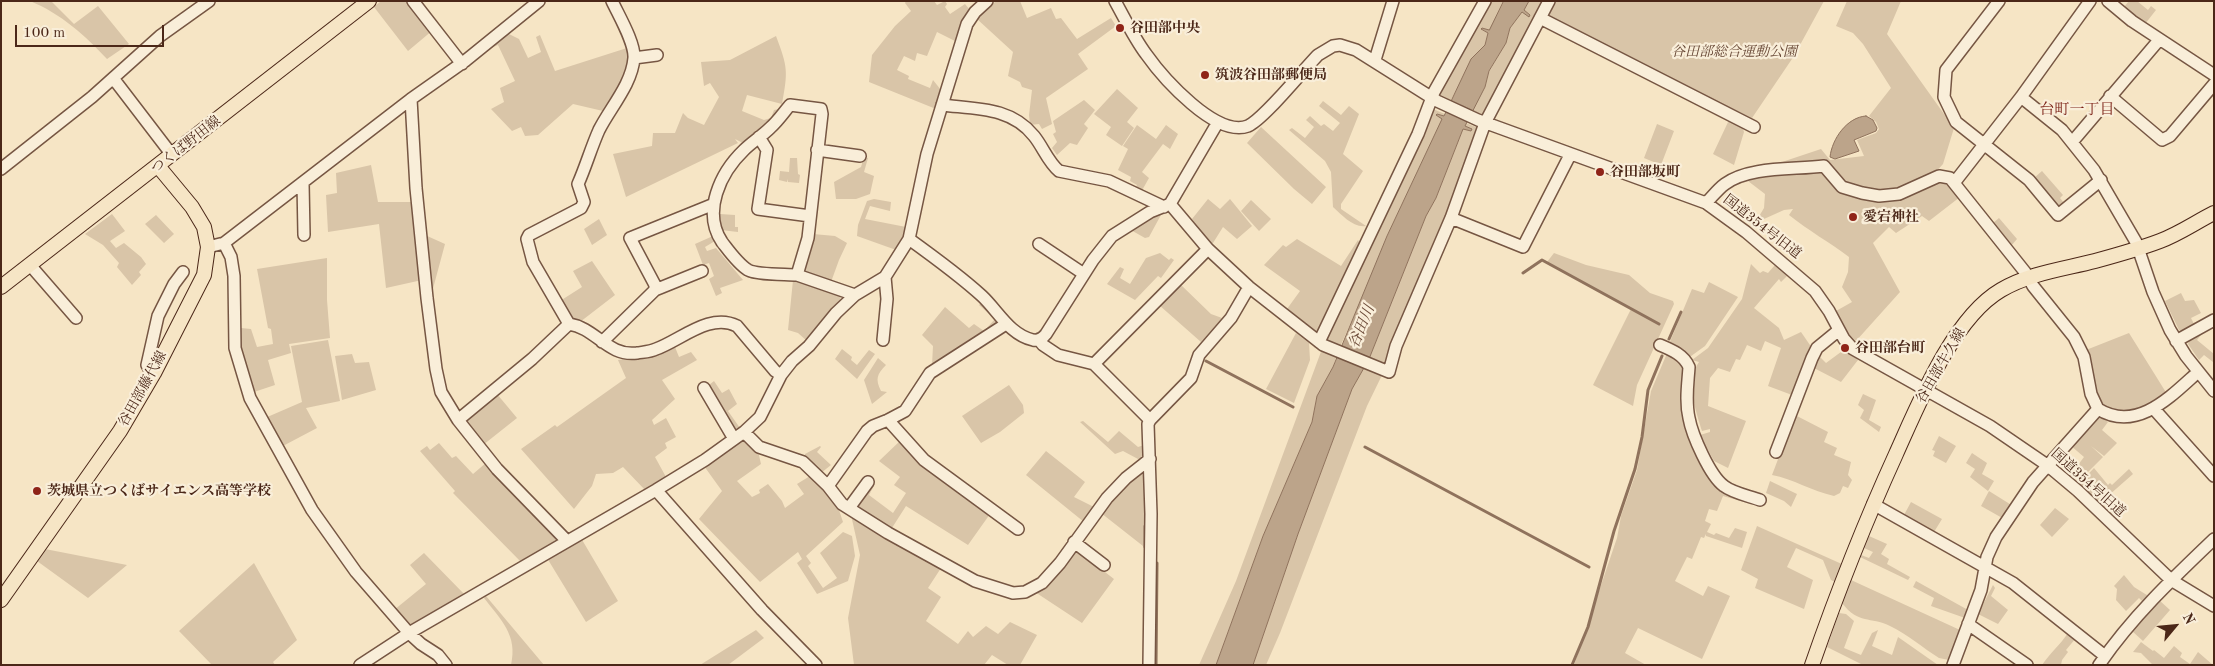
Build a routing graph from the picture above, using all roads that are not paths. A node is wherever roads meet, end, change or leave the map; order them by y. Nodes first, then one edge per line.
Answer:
1 (209, 1) edge
2 (369, 1) edge
3 (414, 1) edge
4 (539, 1) edge
5 (612, 1) edge
6 (968, 1) edge
7 (987, 1) edge
8 (1393, 1) edge
9 (1485, 1) edge
10 (1549, 1) edge
11 (1998, 1) edge
12 (2090, 1) edge
13 (2108, 1) edge
14 (1116, 2) edge
15 (975, 12) junction
16 (1540, 18) junction
17 (2159, 40) junction
18 (657, 55) dead end
19 (634, 58) junction
20 (1374, 60) junction
21 (462, 64) junction
22 (2214, 75) edge
23 (113, 78) junction
24 (2214, 84) edge
25 (2110, 96) junction
26 (2021, 97) junction
27 (411, 99) junction
28 (1434, 99) junction
29 (942, 105) junction
30 (1218, 122) junction
31 (1482, 122) junction
32 (1754, 127) dead end
33 (759, 137) junction
34 (2073, 141) junction
35 (1984, 145) junction
36 (817, 150) junction
37 (172, 155) junction
38 (1570, 155) junction
39 (860, 156) dead end
40 (158, 166) junction
41 (1, 169) edge
42 (2101, 180) junction
43 (1954, 183) junction
44 (303, 184) junction
45 (714, 204) junction
46 (1706, 204) junction
47 (1167, 205) junction
48 (2214, 212) edge
49 (810, 216) junction
50 (1451, 218) junction
51 (304, 235) dead end
52 (909, 239) junction
53 (224, 243) junction
54 (1039, 244) dead end
55 (208, 247) junction
56 (2139, 248) junction
57 (1208, 249) junction
58 (30, 265) junction
59 (702, 271) dead end
60 (183, 272) dead end
61 (1084, 274) junction
62 (797, 275) junction
63 (885, 277) junction
64 (2028, 278) junction
65 (1, 287) edge
66 (1249, 287) junction
67 (655, 290) junction
68 (855, 295) junction
69 (76, 318) dead end
70 (2214, 320) edge
71 (569, 324) junction
72 (1006, 324) junction
73 (1839, 330) junction
74 (883, 340) dead end
75 (1039, 340) junction
76 (2176, 341) junction
77 (602, 342) junction
78 (1321, 343) junction
79 (1660, 345) dead end
80 (1094, 364) junction
81 (2198, 372) junction
82 (781, 375) junction
83 (152, 376) junction
84 (704, 388) dead end
85 (1925, 391) junction
86 (2214, 391) edge
87 (2098, 409) junction
88 (2154, 409) junction
89 (458, 420) junction
90 (888, 420) junction
91 (1150, 420) junction
92 (744, 432) junction
93 (734, 439) junction
94 (1776, 452) dead end
95 (1150, 460) junction
96 (2047, 465) junction
97 (2214, 476) edge
98 (868, 482) dead end
99 (828, 486) junction
100 (656, 490) junction
101 (1760, 500) dead end
102 (1873, 504) junction
103 (849, 508) junction
104 (1018, 529) dead end
105 (2214, 539) edge
106 (567, 541) junction
107 (1074, 542) junction
108 (1104, 565) dead end
109 (1985, 566) junction
110 (2171, 580) junction
111 (1, 600) edge
112 (2214, 606) edge
113 (1968, 624) junction
114 (409, 633) junction
115 (2102, 660) edge
116 (360, 665) edge
117 (446, 665) edge
118 (816, 665) edge
119 (1149, 665) edge
120 (1812, 665) edge
121 (1953, 665) edge
122 (2027, 665) edge

1 - 23 street
2 - 37 main road, つくば野田線
3 - 21 street
4 - 21 street
5 - 19 street
6 - 15 street
7 - 15 street
8 - 20 street
9 - 28 street
10 - 16 street
11 - 35 street
12 - 26 street
13 - 17 street
14 - 30 street, 国道354号旧道
15 - 29 street
16 - 31 street
16 - 32 street
17 - 22 street
17 - 25 street
18 - 19 street
19 - 71 street
20 - 28 street, 国道354号旧道
20 - 30 street, 国道354号旧道
21 - 27 street
23 - 37 street
23 - 41 street
24 - 25 street
25 - 34 street
26 - 34 street
26 - 35 street
27 - 44 street
27 - 89 street
28 - 31 street, 国道354号旧道
28 - 78 street
29 - 47 street
29 - 52 street
30 - 47 street
31 - 38 street, 国道354号旧道
31 - 50 street
33 - 36 street
33 - 45 street
33 - 49 street
34 - 42 street
35 - 42 street
35 - 43 street
36 - 39 street
36 - 49 street
37 - 40 main road, つくば野田線
38 - 46 street, 国道354号旧道
38 - 50 street
40 - 55 main road, 谷田部藤代線
40 - 58 main road, つくば野田線
42 - 56 street
43 - 46 street
43 - 64 street
44 - 51 street
44 - 53 street
45 - 62 street
45 - 67 street
46 - 73 street, 国道354号旧道
47 - 57 street
47 - 61 street
48 - 56 main road, 谷田部牛久線
49 - 62 street
50 - 78 street
52 - 63 street
52 - 72 street
53 - 55 street
53 - 114 street
54 - 61 street
55 - 83 main road, 谷田部藤代線
56 - 64 main road, 谷田部牛久線
56 - 76 street
57 - 66 street
57 - 80 street
58 - 65 main road, つくば野田線
58 - 69 street
59 - 67 street
60 - 83 street
61 - 75 street
62 - 68 street
63 - 68 street
63 - 74 street
64 - 85 main road, 谷田部牛久線
64 - 87 street
66 - 78 street
66 - 91 street
67 - 77 street
68 - 82 street
70 - 76 street
71 - 77 street
71 - 89 street
72 - 75 street
72 - 90 street
73 - 85 street, 国道354号旧道
73 - 94 street
75 - 80 street
76 - 81 street
77 - 82 street
79 - 101 street
80 - 91 street
81 - 86 street
81 - 88 street
82 - 92 street
83 - 111 main road, 谷田部藤代線
84 - 93 street
85 - 96 street, 国道354号旧道
85 - 102 main road, 谷田部牛久線
87 - 88 street
87 - 96 street
88 - 97 street
89 - 106 street
90 - 99 street
90 - 104 street
91 - 95 street
92 - 93 street
92 - 99 street
93 - 100 street
95 - 107 street
95 - 119 street
96 - 109 street
96 - 110 street, 国道354号旧道
98 - 103 street
99 - 103 street
100 - 106 street
100 - 118 street
102 - 109 street
102 - 120 main road, 谷田部牛久線
103 - 107 street
105 - 110 street
106 - 114 street
107 - 108 street
109 - 113 street
109 - 115 street
110 - 112 street, 国道354号旧道
110 - 115 street
113 - 121 street
113 - 122 street
114 - 116 street
114 - 117 street

